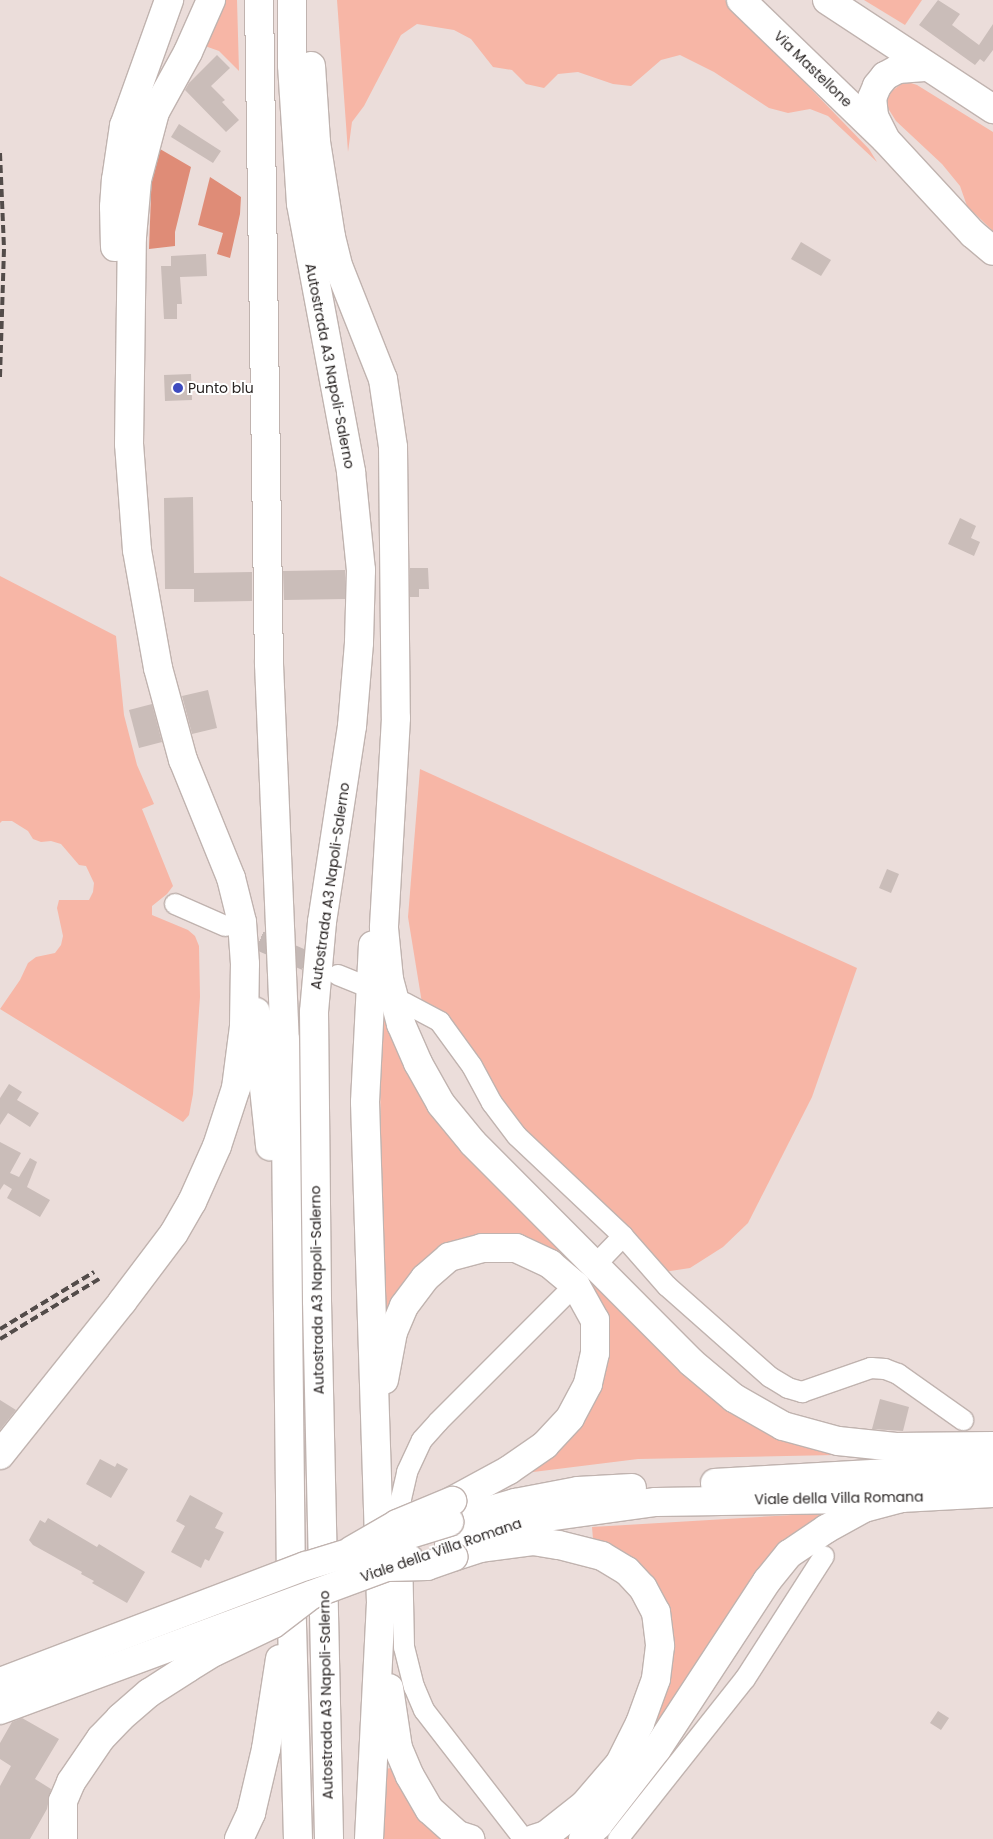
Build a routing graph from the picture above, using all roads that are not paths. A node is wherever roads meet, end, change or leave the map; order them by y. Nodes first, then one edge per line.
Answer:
1 (169, 0) edge
2 (211, 0) edge
3 (260, 0) edge
4 (292, 0) edge
5 (305, 0) edge
6 (741, 0) edge
7 (828, 0) edge
8 (928, 67) junction
9 (144, 106) junction
10 (993, 109) edge
11 (885, 139) junction
12 (993, 251) edge
13 (390, 812) junction
14 (175, 904) dead end
15 (234, 924) junction
16 (338, 975) tunnel mouth
17 (360, 984) dead end
18 (405, 1003) dead end
19 (623, 1236) junction
20 (603, 1257) dead end
21 (568, 1292) dead end
22 (288, 1327) junction
23 (963, 1420) dead end
24 (374, 1430) junction
25 (993, 1446) edge
26 (0, 1455) edge
27 (993, 1467) edge
28 (993, 1494) edge
29 (901, 1498) junction
30 (451, 1531) junction
31 (824, 1556) dead end
32 (301, 1592) junction
33 (381, 1604) junction
34 (0, 1682) edge
35 (0, 1710) edge
36 (527, 1836) edge
37 (63, 1839) edge
38 (239, 1839) edge
39 (298, 1839) edge
40 (329, 1839) edge
41 (369, 1839) edge
42 (470, 1839) edge
43 (583, 1839) edge
44 (618, 1839) edge

1 - 9 main road
2 - 9 main road
3 - 22 main road, Autostrada A3 Napoli-Salerno
4 - 40 main road, Autostrada A3 Napoli-Salerno
5 - 13 main road
6 - 11 main road, Via Mastellone
7 - 8 main road
8 - 10 main road
8 - 11 main road, Via Mastellone
9 - 15 main road
11 - 12 main road, Via Mastellone
13 - 24 main road
13 - 25 main road
14 - 15 street
15 - 22 main road
15 - 26 main road
16 - 17 street
18 - 19 street
19 - 20 street
19 - 23 street
21 - 36 street
22 - 32 main road, Autostrada A3 Napoli-Salerno
24 - 30 main road
24 - 33 main road
27 - 30 main road, Viale della Villa Romana
28 - 29 main road, Viale della Villa Romana
29 - 30 main road, Viale della Villa Romana
29 - 43 main road
30 - 32 main road, Viale della Villa Romana, bridge
30 - 34 main road, Viale della Villa Romana, bridge
30 - 36 main road
31 - 44 street
32 - 35 main road, Viale della Villa Romana, bridge
32 - 37 main road, bridge
32 - 38 main road
32 - 39 main road, Autostrada A3 Napoli-Salerno
33 - 41 main road
33 - 42 main road

